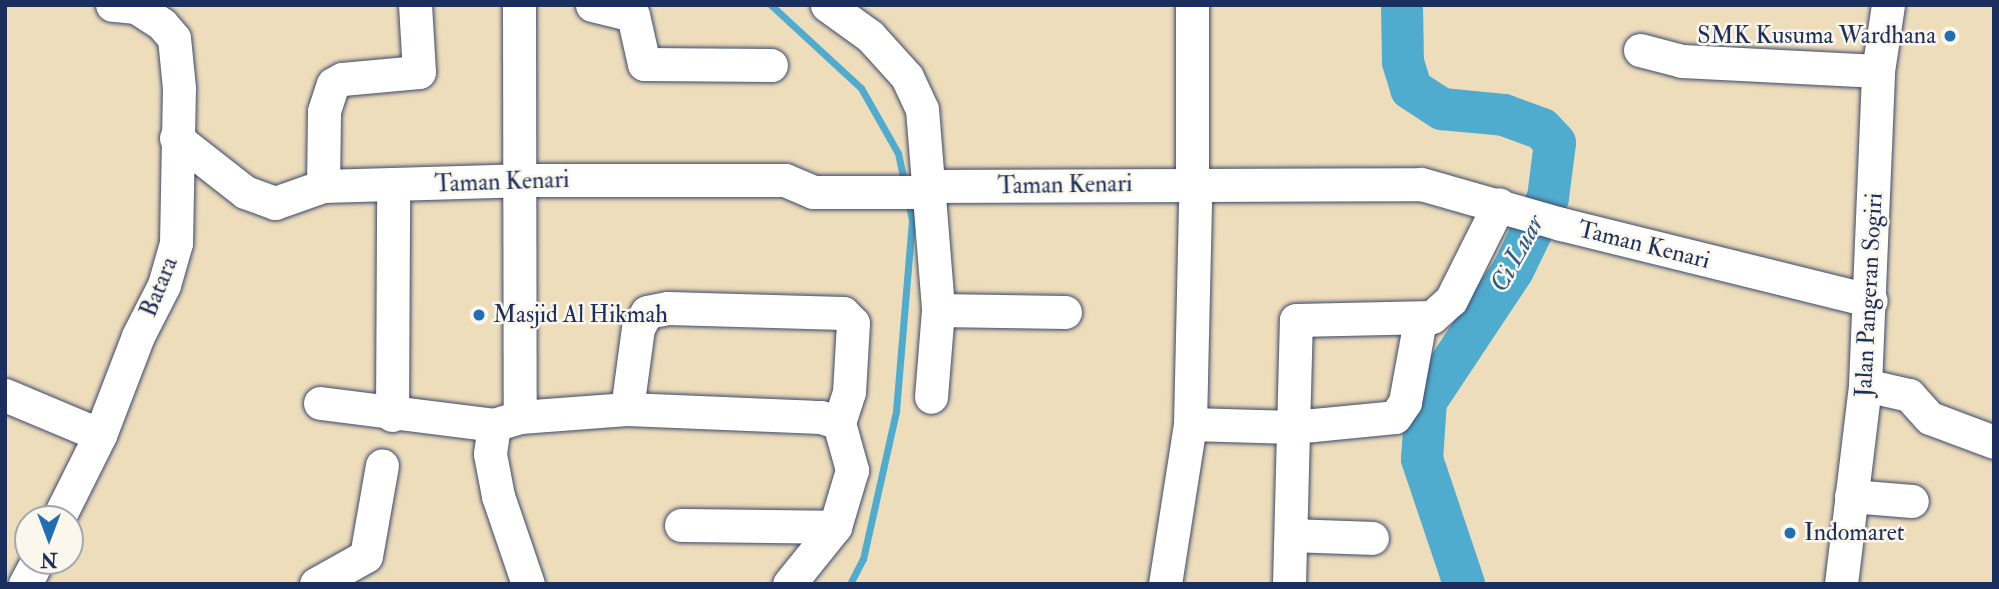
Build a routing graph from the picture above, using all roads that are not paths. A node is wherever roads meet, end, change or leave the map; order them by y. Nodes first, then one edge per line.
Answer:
1 (112, 5) edge
2 (415, 5) edge
3 (519, 5) edge
4 (592, 5) edge
5 (827, 5) edge
6 (1192, 5) edge
7 (1888, 5) edge
8 (1640, 50) dead end
9 (771, 65) dead end
10 (1878, 72) junction
11 (176, 138) junction
12 (520, 185) junction
13 (323, 186) junction
14 (393, 186) junction
15 (927, 192) junction
16 (1194, 194) junction
17 (1509, 208) junction
18 (1871, 301) junction
19 (938, 310) junction
20 (1066, 312) dead end
21 (1420, 320) junction
22 (1865, 385) junction
23 (5, 395) edge
24 (931, 397) dead end
25 (320, 403) dead end
26 (627, 409) junction
27 (392, 415) junction
28 (507, 421) junction
29 (839, 423) junction
30 (1190, 424) junction
31 (1292, 427) junction
32 (100, 435) junction
33 (1994, 442) edge
34 (382, 465) dead end
35 (1851, 496) junction
36 (1912, 501) dead end
37 (65, 505) edge
38 (681, 525) dead end
39 (835, 527) junction
40 (1292, 535) junction
41 (1371, 538) dead end
42 (316, 584) edge
43 (528, 584) edge
44 (789, 584) edge
45 (1165, 584) edge
46 (1289, 584) edge
47 (1841, 584) edge

1 - 11 street, Batara
2 - 13 street
3 - 12 street
4 - 9 street
5 - 15 street
6 - 16 street
7 - 10 street, Jalan Pangeran Sogiri
8 - 10 street
10 - 18 street, Jalan Pangeran Sogiri
11 - 13 street
11 - 32 street, Batara
12 - 14 street, Taman Kenari
12 - 15 street, Taman Kenari
12 - 28 street
13 - 14 street, Taman Kenari
14 - 27 street
15 - 16 street, Taman Kenari
15 - 19 street
16 - 17 street, Taman Kenari
16 - 30 street
17 - 18 street, Taman Kenari
17 - 21 street
18 - 22 street, Jalan Pangeran Sogiri
19 - 20 street
19 - 24 street
21 - 31 street
21 - 31 street
22 - 33 street
22 - 35 street, Jalan Pangeran Sogiri
23 - 32 street
25 - 27 street
26 - 28 street
26 - 29 street
26 - 29 street
27 - 28 street
28 - 43 street
29 - 39 street
30 - 31 street
30 - 45 street
31 - 40 street
32 - 37 street, Batara
34 - 42 street
35 - 36 street
35 - 47 street, Jalan Pangeran Sogiri
38 - 39 street
39 - 44 street
40 - 41 street
40 - 46 street

